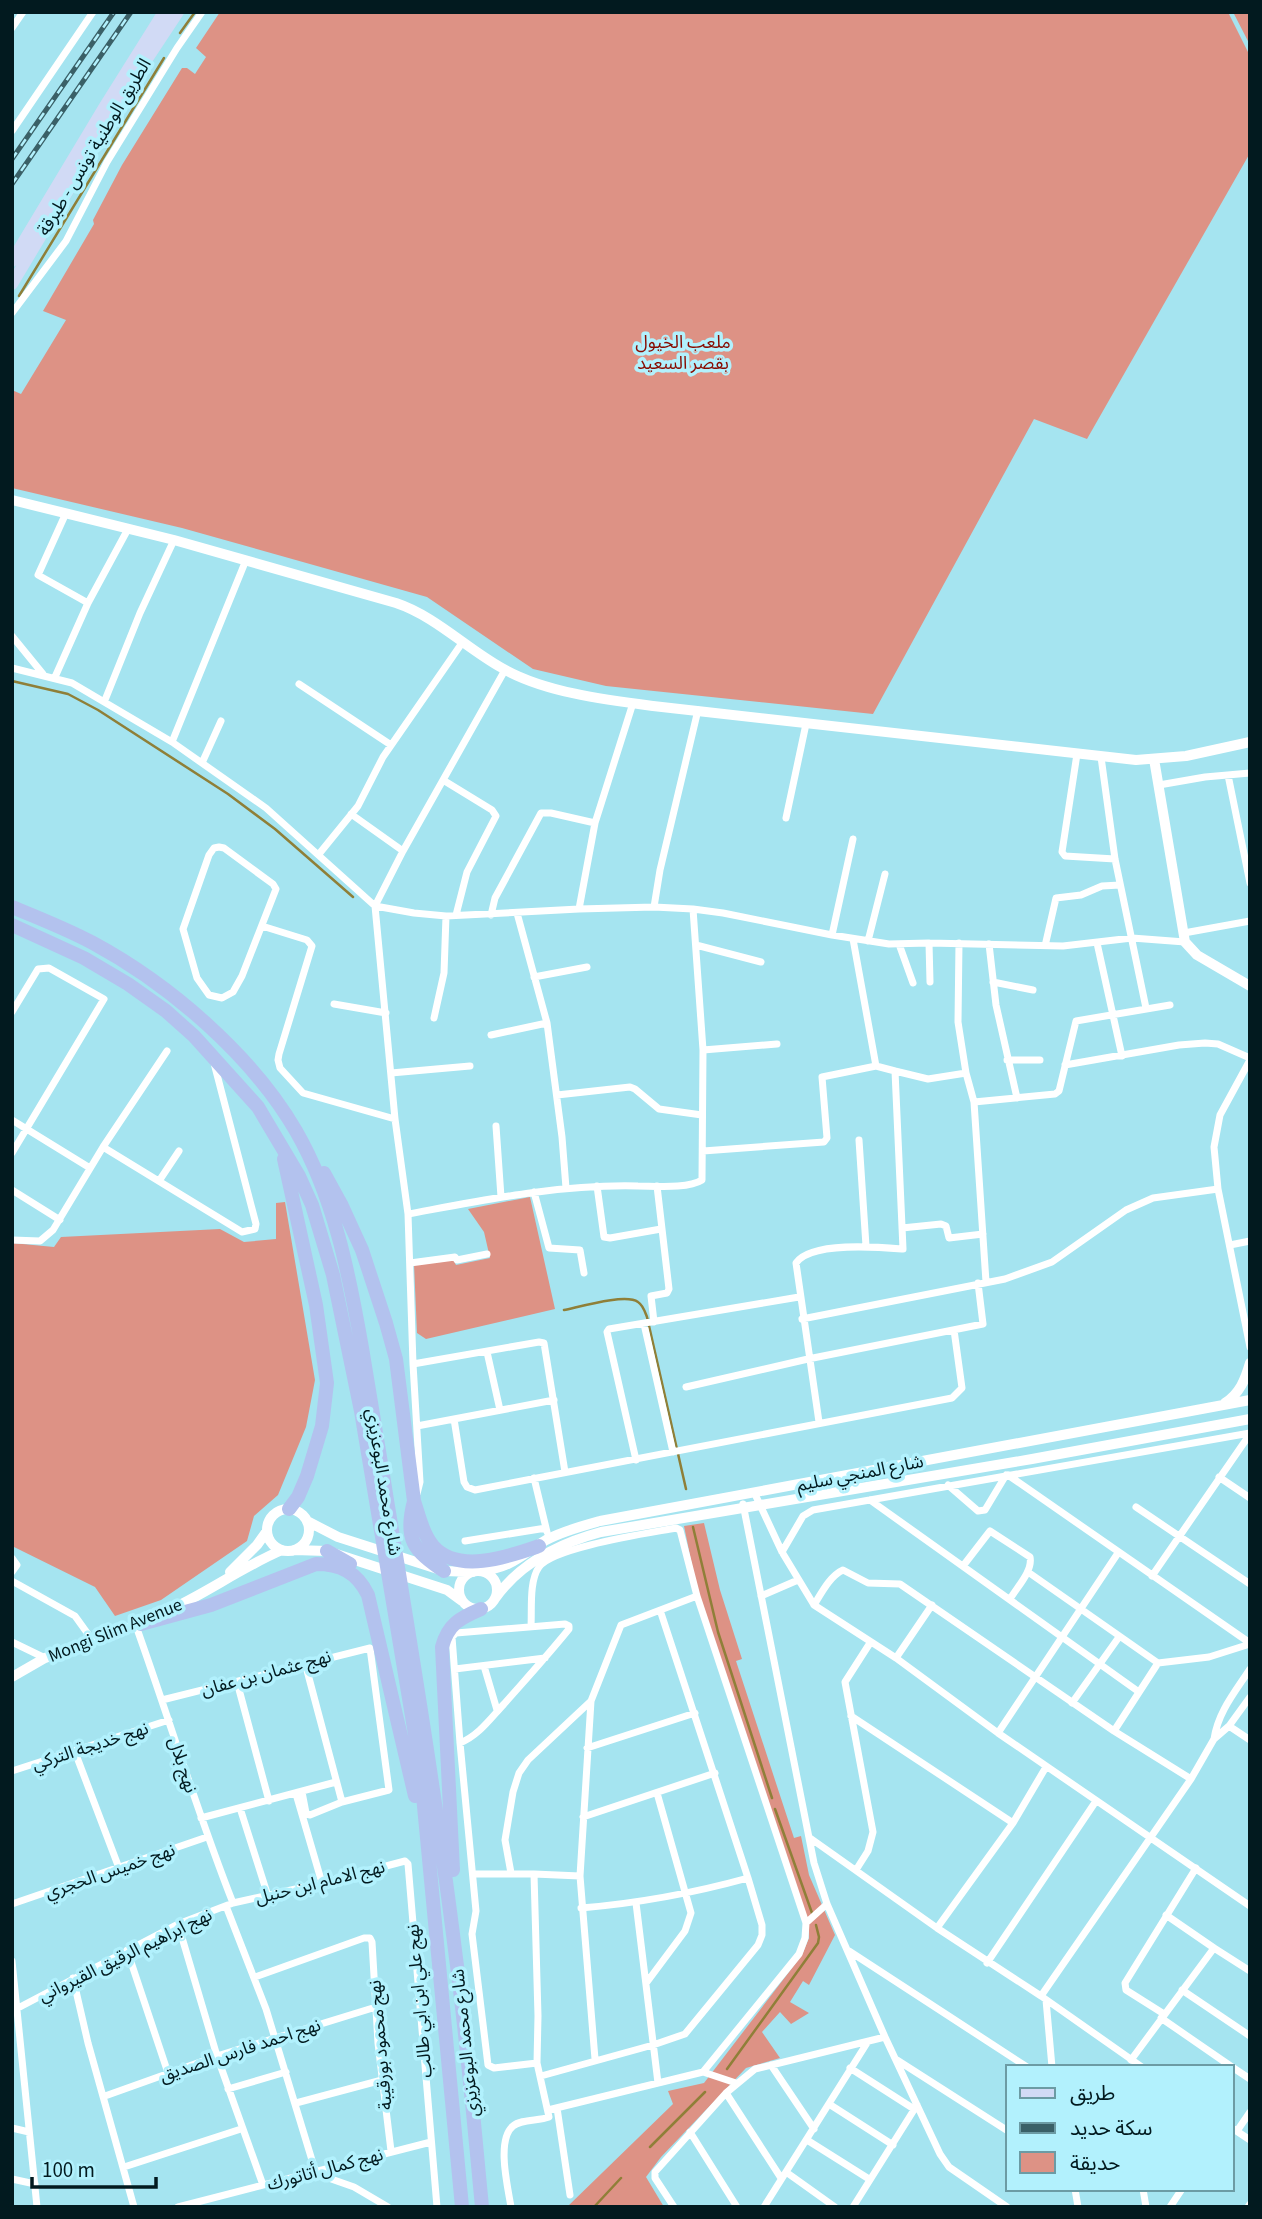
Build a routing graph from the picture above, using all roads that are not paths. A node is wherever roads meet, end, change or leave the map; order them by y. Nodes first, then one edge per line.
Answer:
1 (23, 12) edge
2 (93, 12) edge
3 (164, 12) edge
4 (178, 12) edge
5 (202, 12) edge
6 (12, 28) edge
7 (12, 115) edge
8 (21, 117) junction
9 (12, 131) edge
10 (12, 261) edge
11 (12, 284) edge
12 (12, 313) edge
13 (12, 500) edge
14 (66, 513) junction
15 (128, 529) junction
16 (174, 540) junction
17 (246, 560) junction
18 (88, 603) junction
19 (12, 636) edge
20 (462, 643) junction
21 (12, 668) edge
22 (505, 670) junction
23 (43, 674) junction
24 (55, 677) junction
25 (299, 684) dead end
26 (104, 700) junction
27 (632, 703) junction
28 (698, 710) junction
29 (221, 720) dead end
30 (806, 724) junction
31 (172, 742) junction
32 (1250, 742) edge
33 (391, 745) junction
34 (1077, 754) junction
35 (1101, 757) junction
36 (1154, 759) junction
37 (202, 763) junction
38 (1250, 773) edge
39 (1228, 775) junction
40 (443, 780) junction
41 (1159, 785) junction
42 (351, 814) junction
43 (786, 818) dead end
44 (595, 823) junction
45 (853, 839) dead end
46 (402, 851) junction
47 (319, 854) junction
48 (1115, 859) junction
49 (884, 874) dead end
50 (1250, 883) edge
51 (1120, 885) junction
52 (374, 906) junction
53 (12, 907) edge
54 (654, 907) junction
55 (579, 909) junction
56 (693, 909) junction
57 (517, 913) junction
58 (456, 915) junction
59 (491, 915) junction
60 (446, 916) junction
61 (1250, 921) edge
62 (12, 925) edge
63 (262, 926) junction
64 (832, 935) junction
65 (1132, 938) junction
66 (1184, 938) junction
67 (853, 939) junction
68 (868, 942) junction
69 (929, 943) junction
70 (959, 943) junction
71 (1097, 943) junction
72 (899, 944) junction
73 (989, 944) junction
74 (696, 945) junction
75 (1045, 946) junction
76 (761, 962) dead end
77 (587, 967) dead end
78 (534, 977) junction
79 (930, 982) dead end
80 (993, 982) junction
81 (913, 983) dead end
82 (1250, 986) edge
83 (1033, 990) dead end
84 (334, 1004) dead end
85 (1170, 1005) dead end
86 (1146, 1008) junction
87 (12, 1012) edge
88 (386, 1013) junction
89 (1112, 1015) junction
90 (434, 1018) dead end
91 (547, 1023) junction
92 (491, 1035) dead end
93 (777, 1044) dead end
94 (702, 1050) junction
95 (167, 1051) dead end
96 (1122, 1056) junction
97 (213, 1058) junction
98 (1250, 1059) edge
99 (1007, 1060) junction
100 (1040, 1060) dead end
101 (1065, 1065) junction
102 (470, 1066) dead end
103 (876, 1066) junction
104 (895, 1071) junction
105 (391, 1073) junction
106 (967, 1073) junction
107 (557, 1095) junction
108 (1017, 1098) junction
109 (974, 1102) junction
110 (702, 1115) junction
111 (395, 1119) junction
112 (12, 1120) edge
113 (496, 1126) dead end
114 (27, 1129) junction
115 (297, 1132) junction
116 (859, 1140) dead end
117 (279, 1141) junction
118 (103, 1147) junction
119 (179, 1151) dead end
120 (703, 1151) junction
121 (12, 1153) edge
122 (90, 1168) junction
123 (159, 1181) junction
124 (597, 1186) junction
125 (657, 1186) junction
126 (566, 1188) junction
127 (1218, 1189) junction
128 (12, 1190) edge
129 (534, 1192) junction
130 (501, 1197) junction
131 (408, 1214) junction
132 (60, 1220) junction
133 (902, 1228) junction
134 (661, 1229) junction
135 (983, 1234) junction
136 (12, 1240) edge
137 (1250, 1241) edge
138 (1230, 1245) junction
139 (866, 1247) junction
140 (487, 1254) dead end
141 (410, 1263) junction
142 (584, 1273) dead end
143 (982, 1283) junction
144 (799, 1297) junction
145 (802, 1319) junction
146 (654, 1322) junction
147 (644, 1324) junction
148 (954, 1330) junction
149 (1250, 1347) edge
150 (487, 1352) junction
151 (808, 1359) junction
152 (1250, 1363) edge
153 (412, 1364) junction
154 (686, 1387) dead end
155 (554, 1400) junction
156 (1250, 1400) edge
157 (1222, 1405) junction
158 (367, 1410) junction
159 (500, 1410) junction
160 (454, 1419) junction
161 (1250, 1419) edge
162 (819, 1422) junction
163 (417, 1426) junction
164 (1250, 1433) edge
165 (673, 1452) junction
166 (635, 1460) junction
167 (565, 1472) junction
168 (1007, 1475) junction
169 (1219, 1477) junction
170 (534, 1478) junction
171 (948, 1485) junction
172 (748, 1493) junction
173 (1250, 1498) edge
174 (870, 1500) junction
175 (414, 1501) junction
176 (759, 1506) junction
177 (744, 1507) junction
178 (1136, 1507) dead end
179 (289, 1508) junction
180 (307, 1521) junction
181 (267, 1531) junction
182 (1179, 1535) junction
183 (545, 1537) junction
184 (465, 1541) dead end
185 (295, 1549) junction
186 (282, 1550) junction
187 (327, 1551) junction
188 (782, 1552) junction
189 (1118, 1553) junction
190 (12, 1558) edge
191 (963, 1566) junction
192 (444, 1570) junction
193 (12, 1572) edge
194 (477, 1572) junction
195 (1028, 1572) junction
196 (1152, 1576) junction
197 (798, 1580) junction
198 (12, 1581) edge
199 (218, 1583) junction
200 (1250, 1584) edge
201 (697, 1596) junction
202 (761, 1596) junction
203 (1010, 1599) junction
204 (494, 1600) junction
205 (462, 1601) junction
206 (814, 1605) junction
207 (932, 1605) junction
208 (481, 1609) junction
209 (660, 1610) junction
210 (1081, 1610) junction
211 (138, 1625) junction
212 (531, 1626) junction
213 (1119, 1637) junction
214 (1061, 1638) junction
215 (93, 1641) junction
216 (12, 1642) edge
217 (870, 1643) junction
218 (1250, 1644) edge
219 (45, 1658) junction
220 (546, 1658) junction
221 (895, 1658) junction
222 (385, 1662) junction
223 (305, 1663) junction
224 (1158, 1663) junction
225 (1098, 1664) junction
226 (484, 1666) junction
227 (455, 1669) junction
228 (1250, 1669) edge
229 (12, 1677) edge
230 (1036, 1678) junction
231 (237, 1682) junction
232 (1139, 1692) junction
233 (1250, 1697) edge
234 (163, 1700) junction
235 (592, 1701) junction
236 (1072, 1703) junction
237 (497, 1710) junction
238 (695, 1713) junction
239 (850, 1716) junction
240 (169, 1720) junction
241 (1229, 1726) junction
242 (1114, 1731) junction
243 (998, 1733) junction
244 (1214, 1739) junction
245 (1250, 1740) edge
246 (421, 1742) junction
247 (460, 1743) junction
248 (587, 1748) junction
249 (75, 1752) junction
250 (1046, 1767) junction
251 (12, 1771) edge
252 (715, 1773) junction
253 (1191, 1779) junction
254 (336, 1782) junction
255 (299, 1793) junction
256 (657, 1793) junction
257 (269, 1801) junction
258 (1096, 1801) junction
259 (342, 1802) junction
260 (240, 1808) junction
261 (583, 1817) junction
262 (201, 1818) junction
263 (1013, 1823) junction
264 (207, 1837) junction
265 (809, 1837) junction
266 (1150, 1837) junction
267 (407, 1862) joint
268 (118, 1868) junction
269 (1196, 1868) junction
270 (856, 1870) junction
271 (511, 1873) junction
272 (474, 1874) junction
273 (534, 1874) junction
274 (580, 1876) junction
275 (748, 1878) junction
276 (322, 1883) junction
277 (687, 1894) junction
278 (268, 1896) junction
279 (636, 1903) junction
280 (12, 1904) edge
281 (827, 1904) junction
282 (230, 1905) junction
283 (1250, 1906) edge
284 (581, 1908) junction
285 (1166, 1915) junction
286 (436, 1921) junction
287 (806, 1923) junction
288 (178, 1924) junction
289 (937, 1928) junction
290 (1214, 1948) junction
291 (127, 1950) junction
292 (849, 1951) junction
293 (12, 1961) edge
294 (457, 1962) junction
295 (987, 1963) junction
296 (1250, 1972) edge
297 (255, 1977) junction
298 (73, 1978) junction
299 (647, 1982) junction
300 (1182, 1990) junction
301 (1044, 1998) junction
302 (376, 2007) junction
303 (18, 2008) junction
304 (1163, 2016) junction
305 (1250, 2036) edge
306 (885, 2037) junction
307 (276, 2038) junction
308 (867, 2043) junction
309 (653, 2045) junction
310 (216, 2056) junction
311 (595, 2060) junction
312 (897, 2060) junction
313 (1131, 2060) junction
314 (537, 2063) junction
315 (771, 2065) junction
316 (1024, 2065) edge
317 (1052, 2065) edge
318 (1139, 2065) edge
319 (1229, 2065) edge
320 (850, 2068) junction
321 (1234, 2068) edge
322 (286, 2072) junction
323 (703, 2072) junction
324 (168, 2073) junction
325 (541, 2076) junction
326 (1250, 2079) edge
327 (382, 2080) junction
328 (658, 2083) junction
329 (736, 2083) junction
330 (228, 2089) junction
331 (726, 2093) junction
332 (105, 2096) junction
333 (296, 2103) junction
334 (829, 2104) junction
335 (915, 2107) junction
336 (557, 2108) junction
337 (548, 2110) junction
338 (1250, 2112) edge
339 (12, 2129) edge
340 (241, 2129) junction
341 (814, 2129) junction
342 (1006, 2130) edge
343 (1235, 2130) edge
344 (29, 2132) junction
345 (690, 2132) junction
346 (807, 2140) junction
347 (1250, 2140) edge
348 (431, 2141) junction
349 (893, 2145) junction
350 (391, 2151) junction
351 (124, 2168) junction
352 (315, 2170) junction
353 (783, 2175) junction
354 (12, 2179) edge
355 (869, 2179) junction
356 (35, 2184) junction
357 (262, 2185) junction
358 (1181, 2191) edge
359 (570, 2195) dead end
360 (37, 2207) edge
361 (134, 2207) edge
362 (178, 2207) edge
363 (388, 2207) edge
364 (437, 2207) edge
365 (462, 2207) edge
366 (482, 2207) edge
367 (511, 2207) edge
368 (674, 2207) edge
369 (737, 2207) edge
370 (764, 2207) edge
371 (835, 2207) edge
372 (853, 2207) edge
373 (1007, 2207) edge
374 (1170, 2207) edge

1 - 6 street
2 - 8 street
3 - 10 main road, الطريق الوطنية تونس - طبرقة
4 - 11 main road, الطريق الوطنية تونس - طبرقة
5 - 12 street
7 - 8 street
8 - 9 street
13 - 14 main road
14 - 15 main road
14 - 18 street
15 - 16 main road
15 - 18 street
16 - 17 main road
16 - 26 street
17 - 20 main road
17 - 31 street
18 - 24 street
19 - 23 street
20 - 22 main road
20 - 33 street
21 - 23 street
22 - 27 main road
22 - 40 street
23 - 24 street
24 - 26 street
25 - 33 street
26 - 31 street
27 - 28 main road
27 - 44 street
28 - 30 main road
28 - 54 street
29 - 37 street
30 - 34 main road
30 - 43 street
31 - 37 street
32 - 36 main road
33 - 42 street
34 - 35 main road
34 - 48 street
35 - 36 main road
35 - 48 street
36 - 41 main road
37 - 47 street
38 - 39 street
39 - 41 street
39 - 50 street
40 - 46 street
40 - 58 street
41 - 66 main road
42 - 46 street
42 - 47 street
44 - 55 street
44 - 59 street
45 - 64 street
46 - 52 street
47 - 52 street
48 - 51 street
49 - 68 street
51 - 65 street
51 - 75 street
52 - 60 street
52 - 88 street
53 - 115 highway, شارع محمد البوعزيزي
54 - 55 street
54 - 56 street
55 - 57 street
56 - 64 street
56 - 74 street
57 - 59 street
57 - 78 street
58 - 59 street
58 - 60 street
60 - 90 street
61 - 66 street
62 - 97 highway, شارع محمد البوعزيزي
63 - 63 street
63 - 111 street
64 - 67 street
65 - 66 street
65 - 71 street
65 - 86 street
66 - 82 main road
67 - 68 street
67 - 103 street
68 - 72 street
69 - 70 street
69 - 72 street
69 - 79 street
70 - 73 street
70 - 106 street
71 - 75 street
71 - 89 street
72 - 81 street
73 - 75 street
73 - 80 street
74 - 76 street
74 - 94 street
77 - 78 street
78 - 91 street
80 - 83 street
80 - 99 street
84 - 88 street
85 - 86 street
86 - 89 street
87 - 114 street
88 - 105 street
89 - 96 street
89 - 101 street
91 - 92 street
91 - 107 street
93 - 94 street
94 - 110 street
95 - 118 street
96 - 98 street
96 - 101 street
97 - 117 highway, شارع محمد البوعزيزي
97 - 123 street
98 - 127 street
99 - 100 street
99 - 108 street
101 - 108 street
102 - 105 street
103 - 104 street
103 - 120 street
104 - 106 street
104 - 133 street
105 - 111 street
106 - 109 street
107 - 110 street
107 - 126 street
108 - 109 street
109 - 135 street
110 - 120 street
111 - 131 street
112 - 114 street
113 - 130 street
114 - 121 street
114 - 122 street
115 - 158 highway, شارع محمد البوعزيزي
115 - 175 highway
116 - 139 street
117 - 158 highway, شارع محمد البوعزيزي
117 - 179 highway
118 - 122 street
118 - 123 street
119 - 123 street
120 - 125 street
122 - 132 street
124 - 125 street
124 - 126 street
124 - 134 street
125 - 134 street
126 - 129 street
127 - 138 street
127 - 143 street
128 - 132 street
129 - 130 street
129 - 142 street
130 - 131 street
131 - 141 street
132 - 136 street
133 - 135 street
133 - 139 street
134 - 146 street
135 - 143 street
137 - 138 street
138 - 149 street
139 - 144 street
140 - 141 street
141 - 153 street
143 - 145 street
143 - 148 street
144 - 145 street
144 - 146 street
145 - 151 street
146 - 147 street
147 - 165 street
147 - 166 street
148 - 151 street
148 - 162 street
150 - 153 street
150 - 155 street
150 - 159 street
151 - 154 street
151 - 162 street
152 - 157 main road
153 - 163 street
155 - 159 street
155 - 167 street
156 - 157 main road, شارع المنجي سليم
157 - 172 main road, شارع المنجي سليم
158 - 246 highway, شارع محمد البوعزيزي
159 - 160 street
160 - 163 street
160 - 170 street
161 - 176 main road, شارع المنجي سليم
162 - 165 street
163 - 175 street
164 - 168 street
164 - 169 street
165 - 166 street
166 - 167 street
167 - 170 street
168 - 171 street
168 - 171 street
168 - 189 street
169 - 173 street
169 - 182 street
170 - 183 street
171 - 174 street
172 - 176 street
172 - 177 street
172 - 183 main road, شارع المنجي سليم
174 - 188 street
174 - 191 street
175 - 183 highway
175 - 192 highway
176 - 177 main road, شارع المنجي سليم
176 - 188 street
177 - 202 street
177 - 204 main road, شارع المنجي سليم
178 - 182 street
179 - 180 main road, شارع المنجي سليم
179 - 181 main road
180 - 185 main road
180 - 192 main road, شارع المنجي سليم
181 - 186 main road
181 - 199 main road
182 - 196 street
182 - 200 street
183 - 184 street
183 - 194 main road, شارع المنجي سليم
185 - 186 main road
185 - 187 main road
186 - 199 main road
187 - 205 main road
187 - 222 highway
188 - 197 street
189 - 196 street
189 - 210 street
190 - 193 street
191 - 195 street
191 - 203 street
192 - 194 main road, شارع المنجي سليم
194 - 204 main road
194 - 205 main road
195 - 203 street
195 - 210 street
196 - 218 street
197 - 202 street
197 - 206 street
198 - 215 street
199 - 211 main road, Mongi Slim Avenue
201 - 209 street
201 - 212 street
201 - 287 street
202 - 265 street
203 - 214 street
204 - 208 main road, شارع المنجي سليم
205 - 208 main road
206 - 207 street
206 - 217 street
207 - 221 street
207 - 230 street
208 - 294 highway
209 - 235 street
209 - 238 street
210 - 213 street
210 - 214 street
211 - 215 main road, Mongi Slim Avenue
211 - 222 highway
211 - 234 street, نهج بلال
212 - 220 street
212 - 227 street
213 - 224 street
213 - 225 street
214 - 225 street
214 - 230 street
215 - 219 main road, Mongi Slim Avenue
216 - 219 street
217 - 221 street
217 - 239 street
218 - 224 street
219 - 229 main road, Mongi Slim Avenue
220 - 226 street
220 - 237 street
221 - 243 street
222 - 286 highway
223 - 231 street, نهج عثمان بن عفان
223 - 254 street
223 - 259 street, نهج عثمان بن عفان
224 - 232 street
225 - 232 street
225 - 236 street
226 - 227 street
226 - 237 street
227 - 247 street
228 - 244 street
230 - 236 street
230 - 243 street
231 - 234 street, نهج عثمان بن عفان
231 - 257 street
232 - 242 street
233 - 241 street
234 - 240 street, نهج بلال
235 - 248 street
235 - 271 street
236 - 242 street
237 - 247 street
238 - 248 street
238 - 252 street
239 - 263 street
239 - 270 street
240 - 249 street, نهج خديجة التركي
240 - 262 street, نهج بلال
241 - 244 street
241 - 245 street
242 - 253 street
243 - 250 street
244 - 253 street
246 - 286 highway, شارع محمد البوعزيزي
246 - 294 highway, شارع محمد البوعزيزي
247 - 272 street
248 - 261 street
249 - 251 street, نهج خديجة التركي
249 - 268 street
250 - 258 street
250 - 263 street
252 - 256 street
252 - 275 street
253 - 266 street
254 - 255 street
254 - 259 street
255 - 257 street
255 - 259 street
255 - 276 street
256 - 261 street
256 - 277 street
257 - 260 street
258 - 266 street
258 - 295 street
260 - 262 street
260 - 278 street
261 - 274 street
262 - 264 street, نهج بلال
263 - 289 street
264 - 268 street, نهج خميس الحجري
264 - 282 street, نهج بلال
265 - 270 street
265 - 281 street
266 - 269 street
266 - 301 street
267 - 276 street, نهج الامام ابن حنبل
267 - 348 street, نهج علي ابن ابي طالب
268 - 280 street, نهج خميس الحجري
269 - 283 street
269 - 285 street
270 - 289 street
271 - 272 street
271 - 273 street
272 - 314 street
273 - 274 street
273 - 314 street
274 - 284 street
275 - 277 street
275 - 309 street
276 - 278 street, نهج الامام ابن حنبل
277 - 279 street
277 - 299 street
278 - 282 street, نهج الامام ابن حنبل
279 - 284 street
279 - 299 street
281 - 287 street
281 - 292 street
282 - 288 street, نهج ابراهيم الرقيق القيرواني
282 - 297 street, نهج بلال
284 - 311 street
285 - 290 street
285 - 304 street
286 - 365 highway, شارع محمد البوعزيزي
287 - 323 street
288 - 291 street, نهج ابراهيم الرقيق القيرواني
288 - 310 street
289 - 295 street
290 - 296 street
290 - 300 street
291 - 298 street, نهج ابراهيم الرقيق القيرواني
291 - 324 street
292 - 306 street
292 - 316 street
293 - 303 street
294 - 366 highway, شارع محمد البوعزيزي
295 - 301 street
297 - 302 street, نهج محمود بورقيبة
297 - 307 street, نهج بلال
298 - 303 street, نهج ابراهيم الرقيق القيرواني
298 - 332 street
299 - 309 street
300 - 304 street
300 - 305 street
301 - 313 street
301 - 317 street
302 - 307 street, نهج احمد فارس الصديق
302 - 327 street, نهج محمود بورقيبة
303 - 344 street
304 - 313 street
304 - 319 street
306 - 308 street
306 - 312 street
307 - 310 street, نهج احمد فارس الصديق
307 - 322 street, نهج بلال
308 - 315 street
308 - 320 street
309 - 311 street
309 - 328 street
310 - 324 street, نهج احمد فارس الصديق
310 - 330 street
311 - 325 street
312 - 335 street
312 - 342 street
313 - 318 street
314 - 325 street
315 - 329 street
315 - 341 street
320 - 334 street
320 - 335 street
321 - 326 street
322 - 330 street
322 - 333 street, نهج بلال
323 - 328 street
323 - 329 street
324 - 332 street, نهج احمد فارس الصديق
325 - 337 street
327 - 333 street
327 - 350 street, نهج محمود بورقيبة
328 - 336 street
329 - 331 street
330 - 340 street
331 - 345 street
331 - 353 street
332 - 351 street
333 - 352 street, نهج بلال
334 - 341 street
334 - 349 street
335 - 349 street
335 - 373 street
336 - 337 street
336 - 359 street
337 - 367 street
338 - 343 street
339 - 344 street
340 - 351 street
340 - 357 street
341 - 346 street
343 - 347 street
344 - 356 street
345 - 368 street
345 - 369 street
346 - 353 street
346 - 355 street
348 - 350 street, نهج كمال أتاتورك
348 - 364 street, نهج علي ابن ابي طالب
349 - 355 street
350 - 352 street, نهج كمال أتاتورك
351 - 361 street
352 - 357 street, نهج كمال أتاتورك
352 - 363 street
353 - 370 street
353 - 371 street
354 - 356 street
355 - 372 street
356 - 360 street
357 - 362 street, نهج كمال أتاتورك
358 - 374 street

